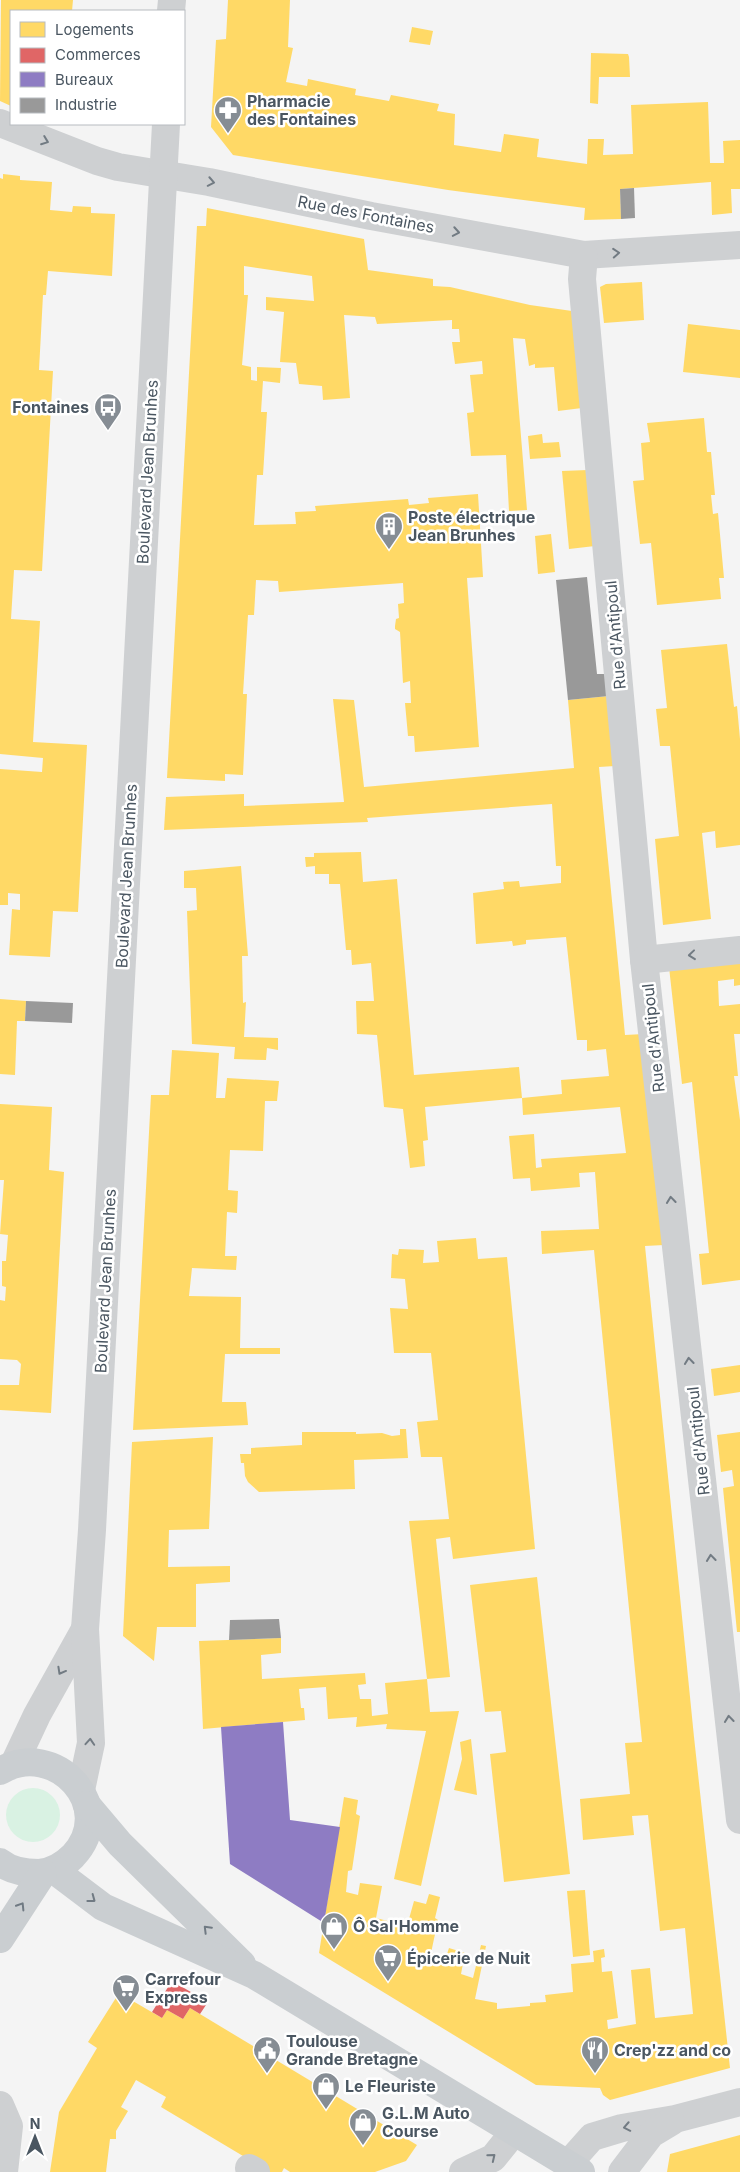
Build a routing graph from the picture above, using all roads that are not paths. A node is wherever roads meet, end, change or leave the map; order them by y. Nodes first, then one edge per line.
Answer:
1 (0, 123) edge
2 (166, 125) edge
3 (163, 173) junction
4 (740, 245) edge
5 (584, 255) junction
6 (740, 950) edge
7 (644, 960) junction
8 (85, 1629) junction
9 (6, 1766) edge
10 (84, 1797) junction
11 (740, 1820) edge
12 (0, 1862) edge
13 (48, 1871) junction
14 (0, 1939) edge
15 (254, 1976) junction
16 (740, 2102) edge
17 (0, 2105) edge
18 (675, 2120) junction
19 (514, 2132) junction
20 (575, 2168) edge
21 (4, 2172) edge
22 (463, 2172) edge
23 (622, 2172) edge

1 -> 3 street, Rue des Fontaines
2 - 3 street, Boulevard Jean Brunhes
3 -> 5 street, Rue des Fontaines
3 - 8 street, Boulevard Jean Brunhes
5 -> 4 street, Rue des Fontaines
5 - 7 street, Rue d'Antipoul
6 -> 7 street
11 -> 7 street, Rue d'Antipoul
8 -> 9 street, Boulevard Jean Brunhes
10 -> 8 street, Boulevard Jean Brunhes
9 - 10 main road
10 - 13 main road
15 -> 10 main road
12 - 13 main road
14 -> 13 main road
13 -> 15 main road
15 - 19 main road
16 - 18 street
17 - 21 street
18 -> 20 street
18 - 23 street
19 - 20 main road
22 -> 19 street

